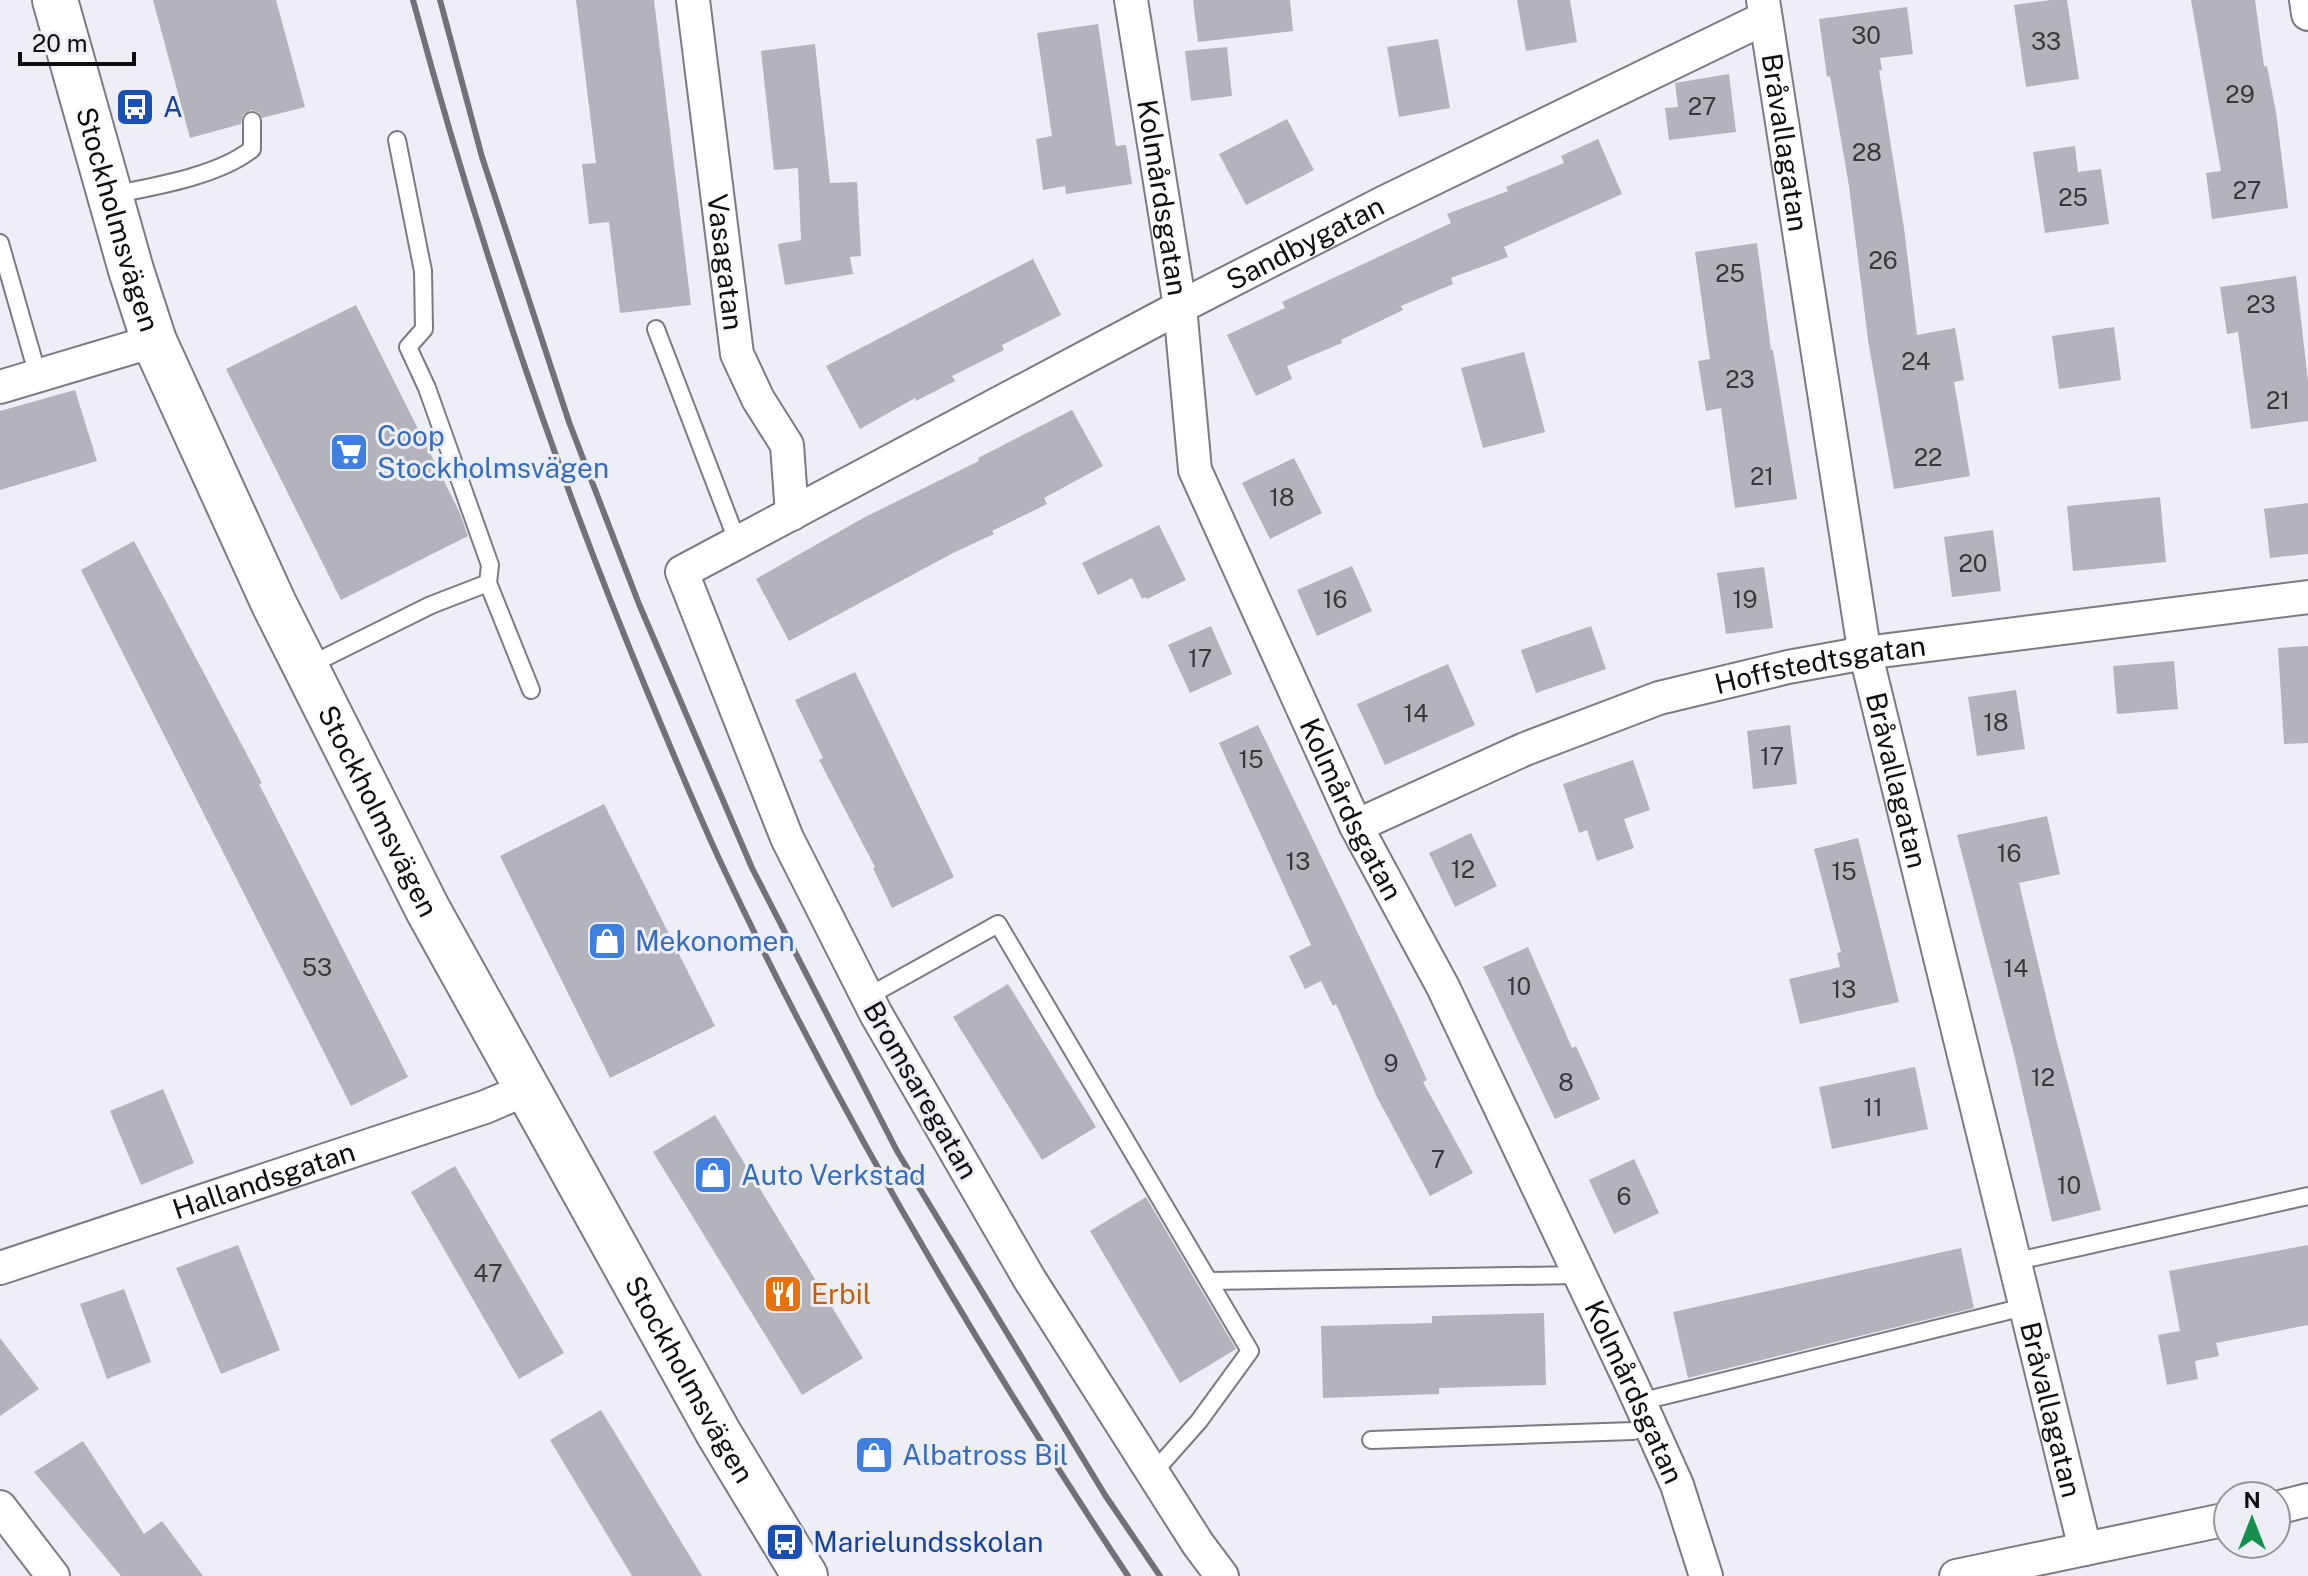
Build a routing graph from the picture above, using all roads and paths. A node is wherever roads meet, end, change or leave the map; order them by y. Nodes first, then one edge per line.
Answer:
1 (55, 0) edge
2 (693, 0) edge
3 (1131, 0) edge
4 (2306, 0) edge
5 (1764, 9) edge
6 (2308, 14) edge
7 (252, 121) dead end
8 (397, 140) dead end
9 (109, 195) junction
10 (0, 243) edge
11 (1180, 307) junction
12 (656, 329) dead end
13 (154, 341) junction
14 (38, 376) junction
15 (0, 387) edge
16 (792, 514) junction
17 (738, 543) junction
18 (682, 572) joint
19 (488, 583) junction
20 (2308, 597) edge
21 (1865, 653) junction
22 (306, 667) junction
23 (531, 690) dead end
24 (1356, 826) junction
25 (867, 997) junction
26 (527, 1089) junction
27 (2308, 1196) edge
28 (2013, 1262) junction
29 (0, 1268) edge
30 (1579, 1275) junction
31 (1209, 1281) junction
32 (2024, 1307) junction
33 (1644, 1414) junction
34 (1371, 1440) dead end
35 (1153, 1473) junction
36 (0, 1507) edge
37 (2212, 1522) edge
38 (2085, 1549) junction
39 (53, 1576) edge
40 (805, 1576) edge
41 (1222, 1576) edge
42 (1706, 1576) edge
43 (1956, 1576) edge

1 - 9 main road, Stockholmsvägen
2 - 16 street, Vasagatan
3 - 11 street, Kolmårdsgatan
4 - 6 street
5 - 11 street, Sandbygatan
5 - 21 street, Bråvallagatan
7 - 9 lane
8 - 19 lane
9 - 13 main road, Stockholmsvägen
10 - 14 lane
11 - 16 street, Sandbygatan
11 - 24 street, Kolmårdsgatan
12 - 17 lane
13 - 14 street
13 - 22 main road, Stockholmsvägen
14 - 15 street
16 - 17 street, Sandbygatan
17 - 18 street, Sandbygatan
18 - 25 street, Bromsaregatan
19 - 22 lane
19 - 23 lane
20 - 21 street, Hoffstedtsgatan
21 - 24 street, Hoffstedtsgatan
21 - 28 street, Bråvallagatan
22 - 26 main road, Stockholmsvägen
24 - 30 street, Kolmårdsgatan
25 - 31 lane
25 - 35 street, Bromsaregatan
26 - 29 street, Hallandsgatan
26 - 40 main road, Stockholmsvägen
27 - 28 lane
28 - 32 street, Bråvallagatan
30 - 31 lane
30 - 33 street, Kolmårdsgatan
31 - 35 lane
32 - 33 lane
32 - 38 street, Bråvallagatan
33 - 34 lane
33 - 42 street, Kolmårdsgatan
35 - 41 street, Bromsaregatan
36 - 39 street
37 - 38 street
38 - 43 street

